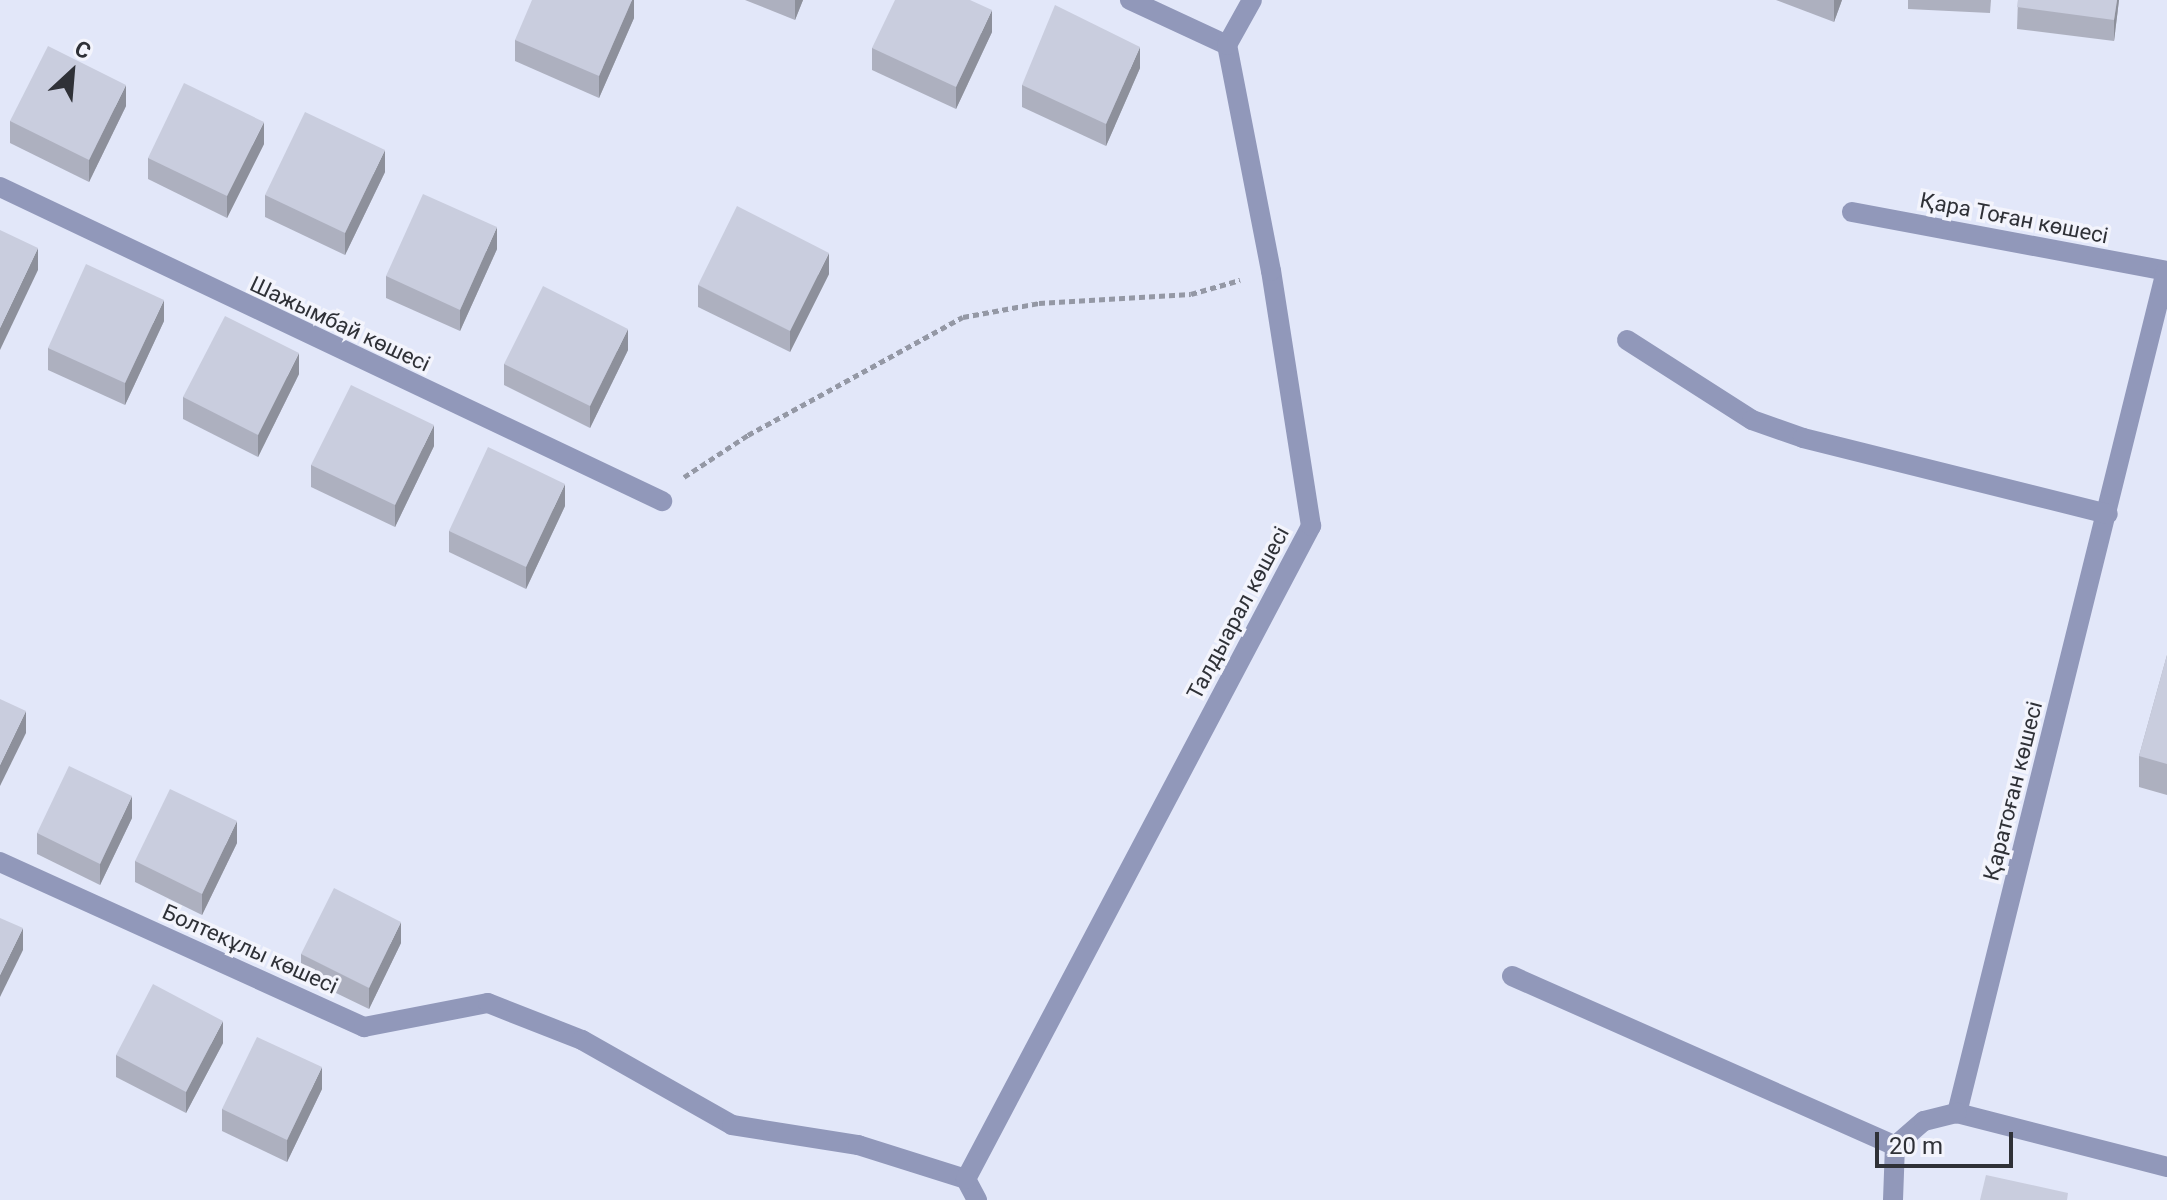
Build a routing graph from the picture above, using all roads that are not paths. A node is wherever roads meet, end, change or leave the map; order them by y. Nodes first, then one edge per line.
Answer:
1 (1130, 0) edge
2 (1252, 0) edge
3 (1227, 45) junction
4 (0, 187) edge
5 (1852, 212) dead end
6 (2167, 271) edge
7 (1627, 340) dead end
8 (662, 501) road end
9 (2108, 514) junction
10 (0, 862) edge
11 (1512, 976) dead end
12 (1957, 1113) junction
13 (1895, 1146) junction
14 (2167, 1167) edge
15 (966, 1179) junction
16 (977, 1200) edge
17 (1893, 1200) edge

1 - 3 street
2 - 3 street
3 - 15 street, Талдыарал көшесі
4 - 8 street, Шажымбай көшесі
5 - 6 street, Қара Тоған көшесі
6 - 9 street, Қаратоған көшесі
7 - 9 street
9 - 12 street, Қаратоған көшесі
10 - 15 street, Болтекұлы көшесі
11 - 13 street
12 - 13 street
12 - 14 street
13 - 17 street
15 - 16 street

